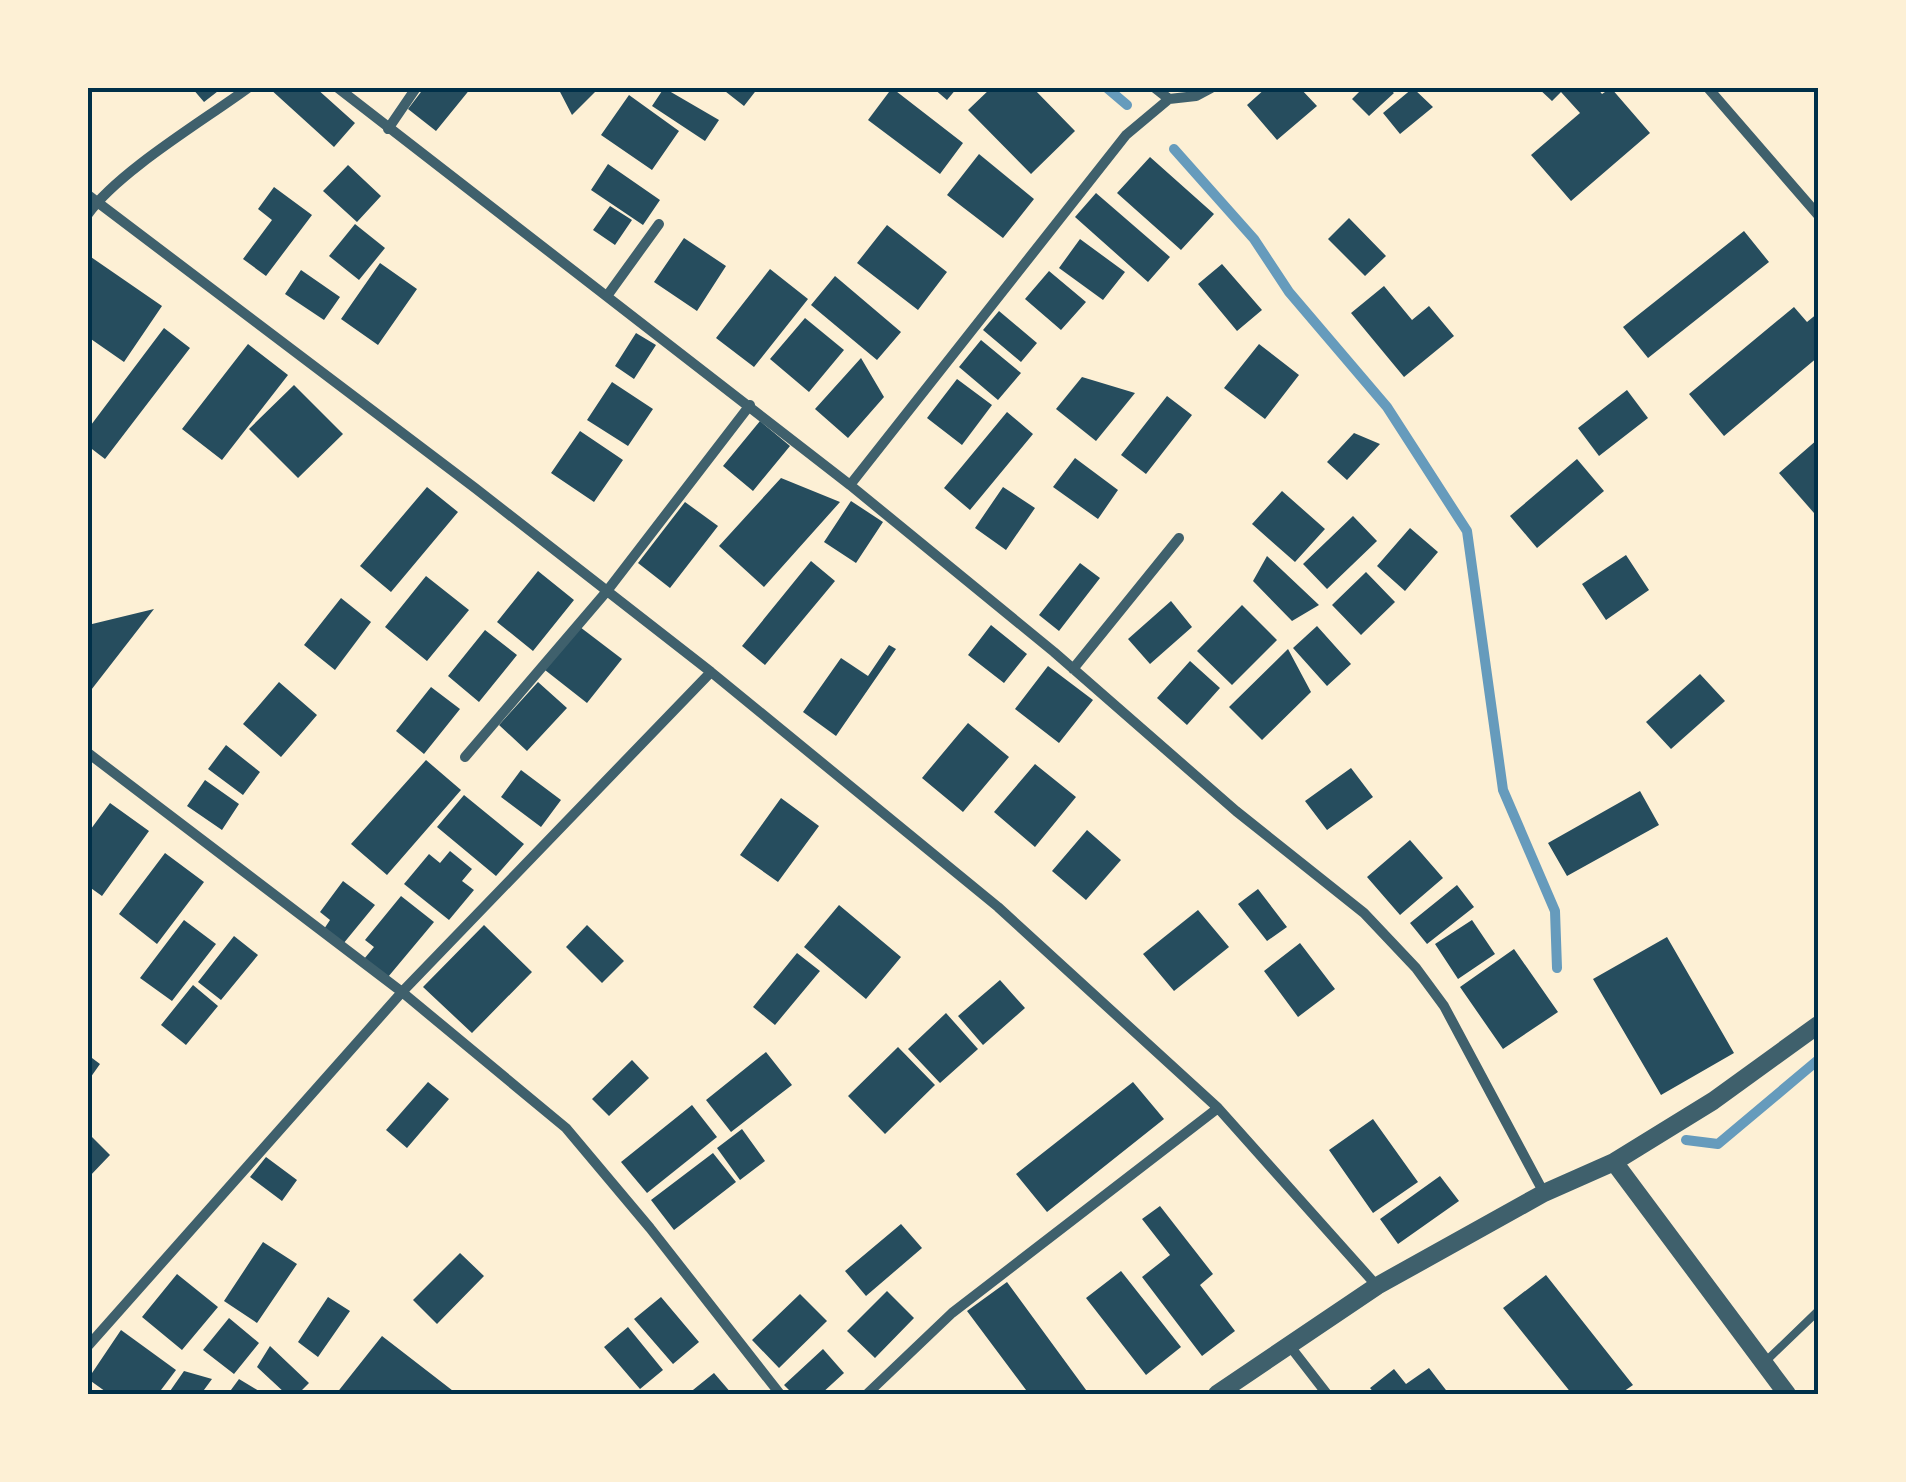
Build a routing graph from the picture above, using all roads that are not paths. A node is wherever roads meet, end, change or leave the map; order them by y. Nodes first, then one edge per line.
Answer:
1 (248, 88) edge
2 (338, 88) edge
3 (416, 88) edge
4 (1155, 88) edge
5 (1212, 88) edge
6 (1708, 88) edge
7 (1169, 99) junction
8 (388, 129) junction
9 (92, 198) edge
10 (88, 214) edge
11 (1818, 215) edge
12 (659, 224) dead end
13 (606, 296) junction
14 (750, 405) junction
15 (850, 486) junction
16 (1178, 538) dead end
17 (608, 592) junction
18 (1073, 669) junction
19 (711, 672) junction
20 (88, 753) edge
21 (465, 758) dead end
22 (402, 992) junction
23 (1818, 1025) edge
24 (1218, 1108) junction
25 (1614, 1162) junction
26 (1544, 1193) junction
27 (1377, 1286) junction
28 (1818, 1311) edge
29 (1288, 1345) junction
30 (88, 1346) edge
31 (1763, 1364) junction
32 (780, 1394) edge
33 (867, 1394) edge
34 (1216, 1394) edge
35 (1327, 1394) edge
36 (1786, 1394) edge

1 - 9 street
2 - 8 street
3 - 8 street
4 - 7 street
5 - 7 street
6 - 11 street
7 - 15 street
8 - 13 street
9 - 10 street
9 - 17 street
12 - 13 street
13 - 14 street
14 - 15 street
14 - 17 street
15 - 18 street
16 - 18 street
17 - 19 street
17 - 21 street
18 - 26 street
19 - 22 street
19 - 24 street
20 - 22 street
22 - 30 street
22 - 32 street
23 - 25 street
24 - 27 street
24 - 33 street
25 - 26 street
25 - 31 street
26 - 27 street
27 - 29 street
28 - 31 lane
29 - 34 street
29 - 35 street
31 - 36 street

